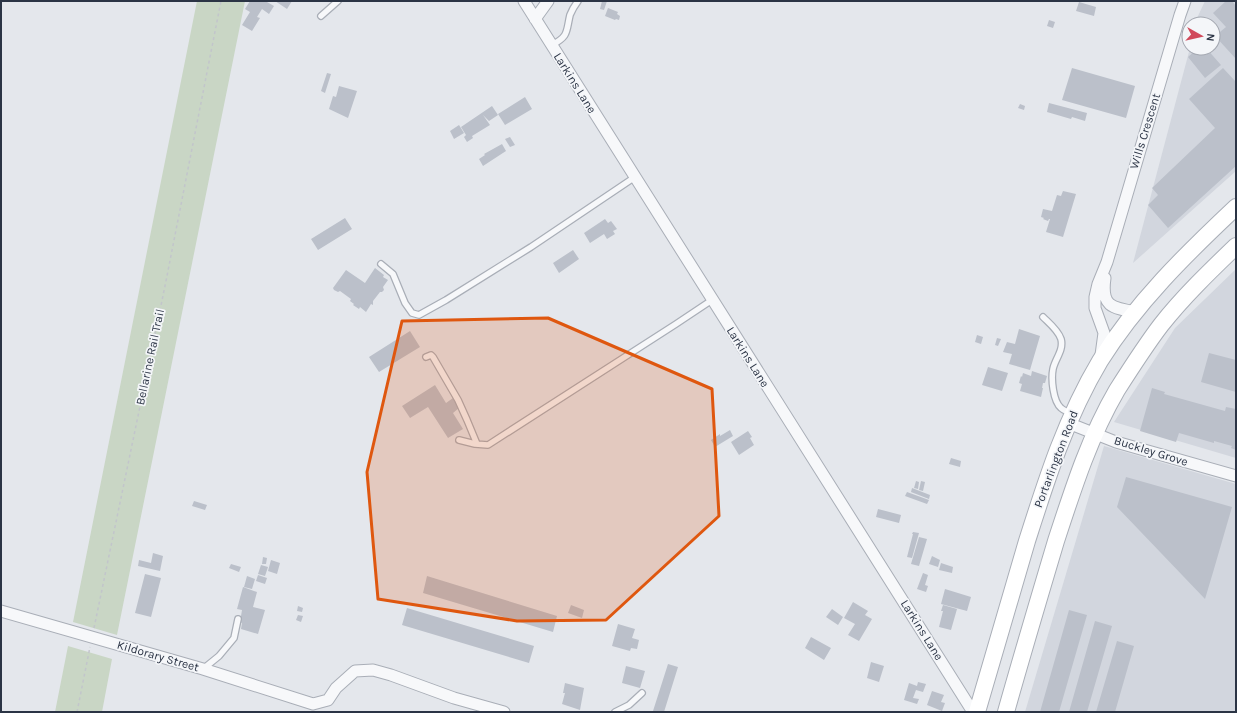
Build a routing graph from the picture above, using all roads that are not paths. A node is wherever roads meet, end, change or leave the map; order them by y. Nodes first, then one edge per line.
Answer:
1 (338, 1) edge
2 (524, 1) edge
3 (548, 1) edge
4 (578, 1) edge
5 (1185, 1) edge
6 (321, 16) dead end
7 (536, 19) junction
8 (552, 45) junction
9 (634, 177) junction
10 (1236, 207) edge
11 (1236, 246) edge
12 (1107, 262) junction
13 (380, 264) dead end
14 (712, 300) junction
15 (1136, 312) junction
16 (1043, 317) dead end
17 (426, 357) dead end
18 (1100, 361) junction
19 (1070, 418) junction
20 (1095, 433) junction
21 (459, 440) dead end
22 (477, 444) junction
23 (1236, 476) edge
24 (1, 611) edge
25 (238, 619) dead end
26 (204, 669) junction
27 (642, 693) dead end
28 (504, 712) edge
29 (615, 712) edge
30 (973, 712) edge
31 (977, 712) edge
32 (1006, 712) edge

1 - 6 lane
2 - 7 street, Larkins Lane
3 - 7 street
4 - 8 lane
5 - 12 street, Wills Crescent
7 - 8 street, Larkins Lane
8 - 9 street, Larkins Lane
9 - 13 lane
9 - 14 street, Larkins Lane
10 - 15 main road, Portarlington Road
11 - 20 main road
12 - 15 street, Wills Crescent
12 - 18 street, Wills Crescent
14 - 22 lane
14 - 30 street, Larkins Lane
15 - 18 main road, Portarlington Road
16 - 19 lane
17 - 22 lane
18 - 19 main road, Portarlington Road
19 - 20 street, Buckley Grove
19 - 31 main road, Portarlington Road
20 - 23 street, Buckley Grove
20 - 32 main road
21 - 22 lane
24 - 26 street, Kildorary Street
25 - 26 lane
26 - 28 street, Kildorary Street
27 - 29 lane

